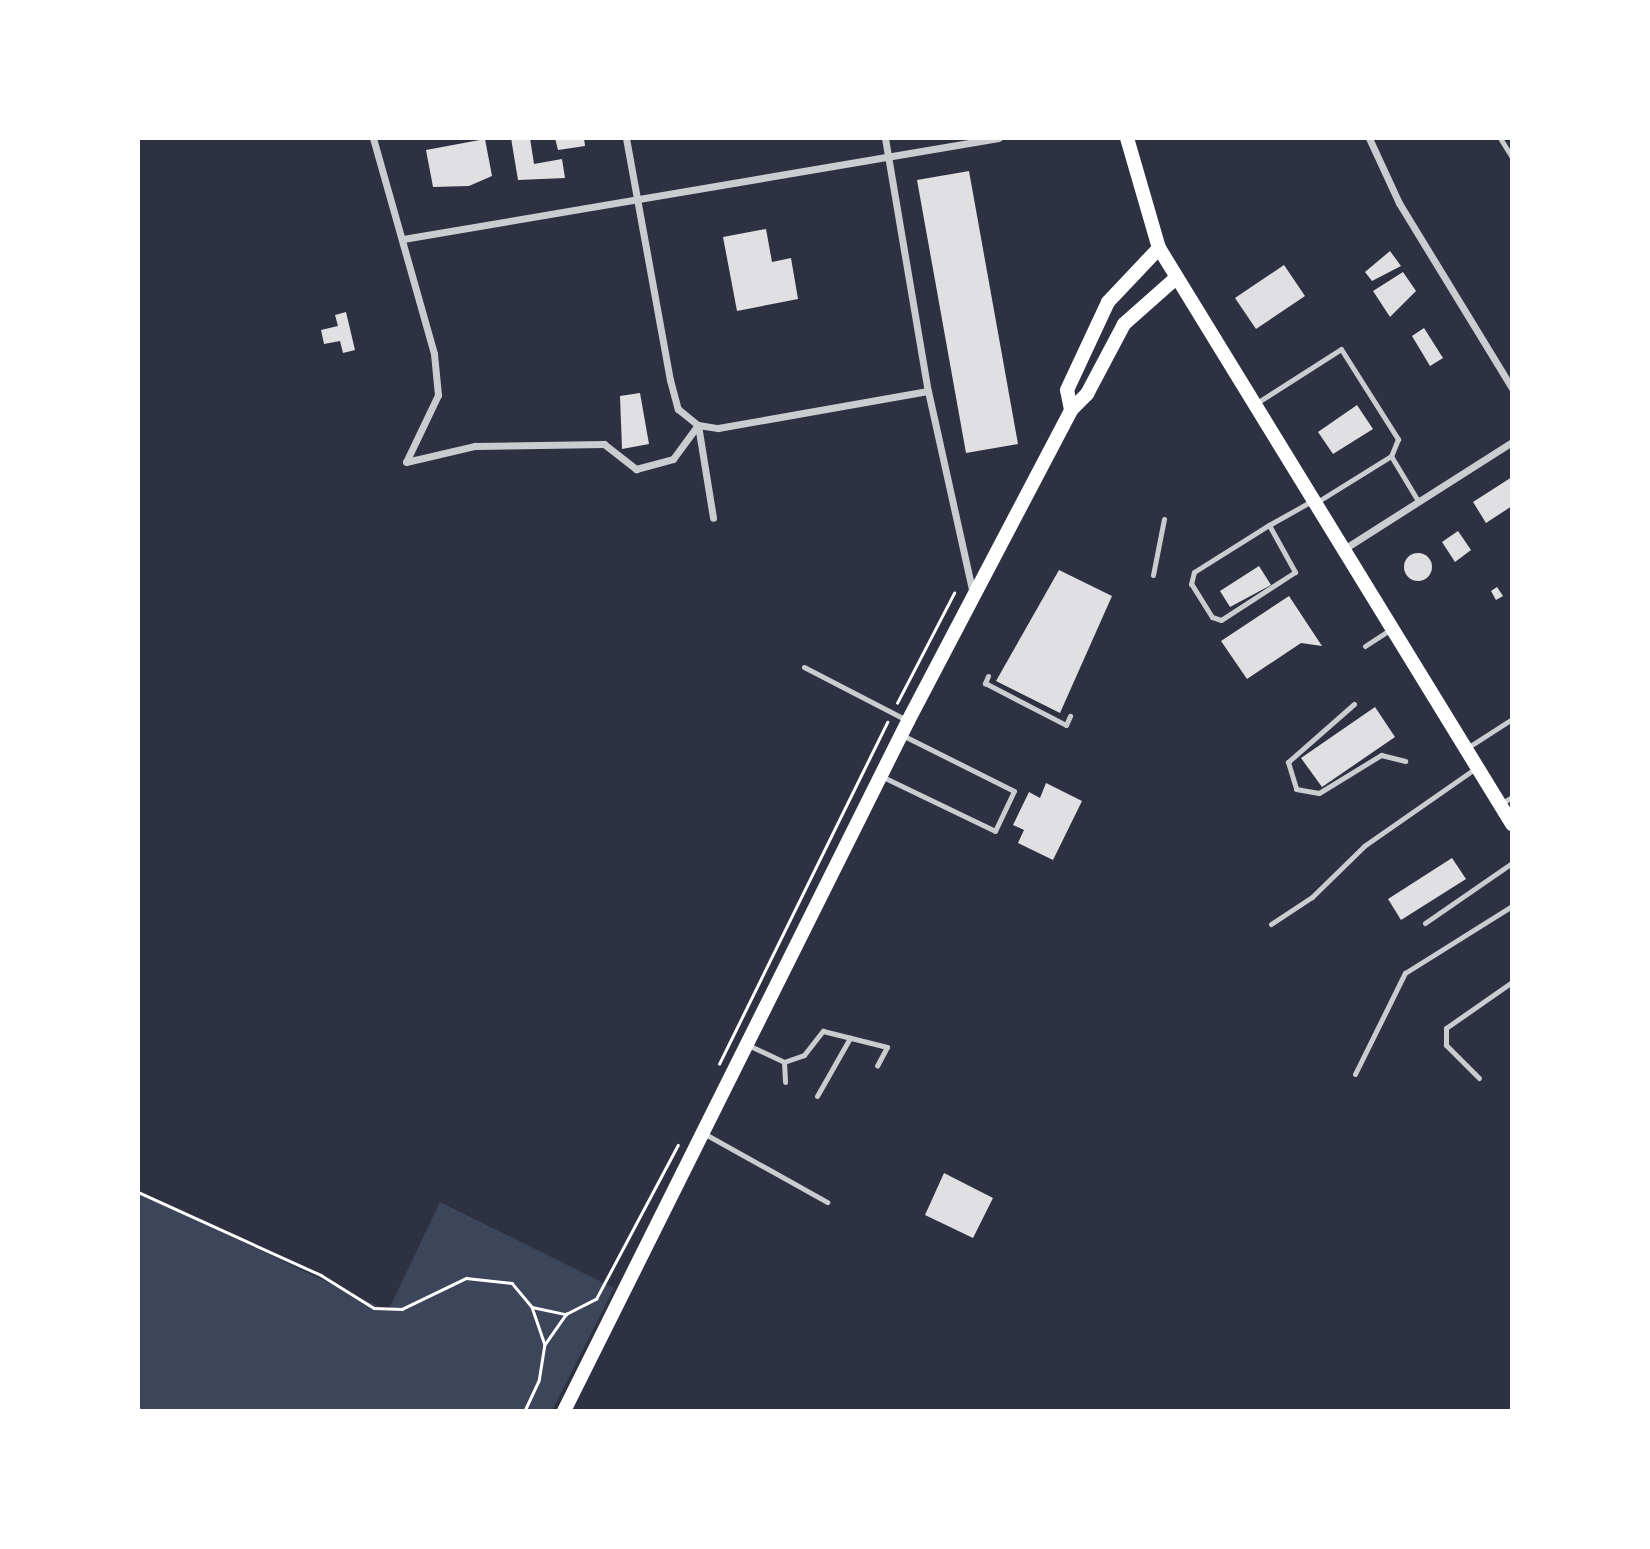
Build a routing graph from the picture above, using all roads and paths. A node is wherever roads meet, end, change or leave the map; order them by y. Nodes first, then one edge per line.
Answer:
1 (373, 138) edge
2 (626, 138) edge
3 (885, 138) edge
4 (998, 138) edge
5 (1127, 138) edge
6 (1369, 138) edge
7 (1500, 138) edge
8 (1512, 157) edge
9 (889, 158) junction
10 (636, 200) junction
11 (403, 239) junction
12 (1159, 248) junction
13 (1176, 278) junction
14 (1512, 388) edge
15 (928, 391) junction
16 (1252, 405) junction
17 (1071, 410) junction
18 (698, 425) junction
19 (1512, 442) edge
20 (1391, 456) junction
21 (1418, 501) junction
22 (1311, 504) junction
23 (713, 518) dead end
24 (1164, 519) dead end
25 (1269, 525) junction
26 (1340, 551) junction
27 (1153, 575) dead end
28 (954, 593) dead end
29 (974, 596) junction
30 (1390, 631) junction
31 (1364, 646) dead end
32 (804, 667) dead end
33 (988, 676) dead end
34 (1353, 704) dead end
35 (892, 713) junction
36 (1070, 716) dead end
37 (1512, 719) edge
38 (904, 728) junction
39 (1465, 750) junction
40 (1405, 761) dead end
41 (1476, 768) junction
42 (880, 776) junction
43 (1506, 801) edge
44 (1512, 824) edge
45 (1512, 863) edge
46 (1512, 906) edge
47 (1425, 923) dead end
48 (1271, 924) dead end
49 (1512, 982) edge
50 (850, 1038) junction
51 (747, 1045) junction
52 (784, 1062) junction
53 (877, 1066) dead end
54 (715, 1073) dead end
55 (1355, 1073) dead end
56 (1479, 1078) dead end
57 (785, 1082) dead end
58 (817, 1096) dead end
59 (705, 1134) junction
60 (680, 1142) dead end
61 (138, 1192) edge
62 (827, 1202) dead end
63 (532, 1307) junction
64 (566, 1314) junction
65 (545, 1344) junction
66 (525, 1411) edge
67 (564, 1411) edge

1 - 11 street
2 - 10 street
3 - 9 street
4 - 9 street
5 - 12 main road
6 - 14 street
7 - 8 lane
9 - 10 street
9 - 15 street
10 - 11 street
10 - 18 street
11 - 18 street
12 - 13 main road
12 - 17 main road
13 - 16 main road
13 - 17 main road
15 - 18 street
15 - 29 street
16 - 20 lane
16 - 22 main road
17 - 29 main road
18 - 23 street
19 - 21 street
20 - 21 lane
20 - 22 lane
21 - 26 street
22 - 25 lane
22 - 26 main road
24 - 27 lane
25 - 25 lane
26 - 30 main road
28 - 35 path
29 - 38 main road
30 - 31 lane
30 - 39 main road
32 - 35 lane
33 - 36 lane
34 - 40 lane
35 - 38 lane
35 - 54 path
37 - 39 lane
38 - 42 main road
38 - 42 lane
39 - 41 main road
41 - 43 main road
41 - 48 lane
42 - 51 main road
43 - 44 main road
45 - 47 lane
46 - 55 lane
49 - 56 lane
50 - 52 lane
50 - 53 lane
50 - 58 lane
51 - 52 lane
51 - 59 main road
52 - 57 lane
59 - 62 lane
59 - 67 main road
60 - 64 path
61 - 63 path
63 - 64 path
63 - 65 path
64 - 65 path
65 - 66 path

